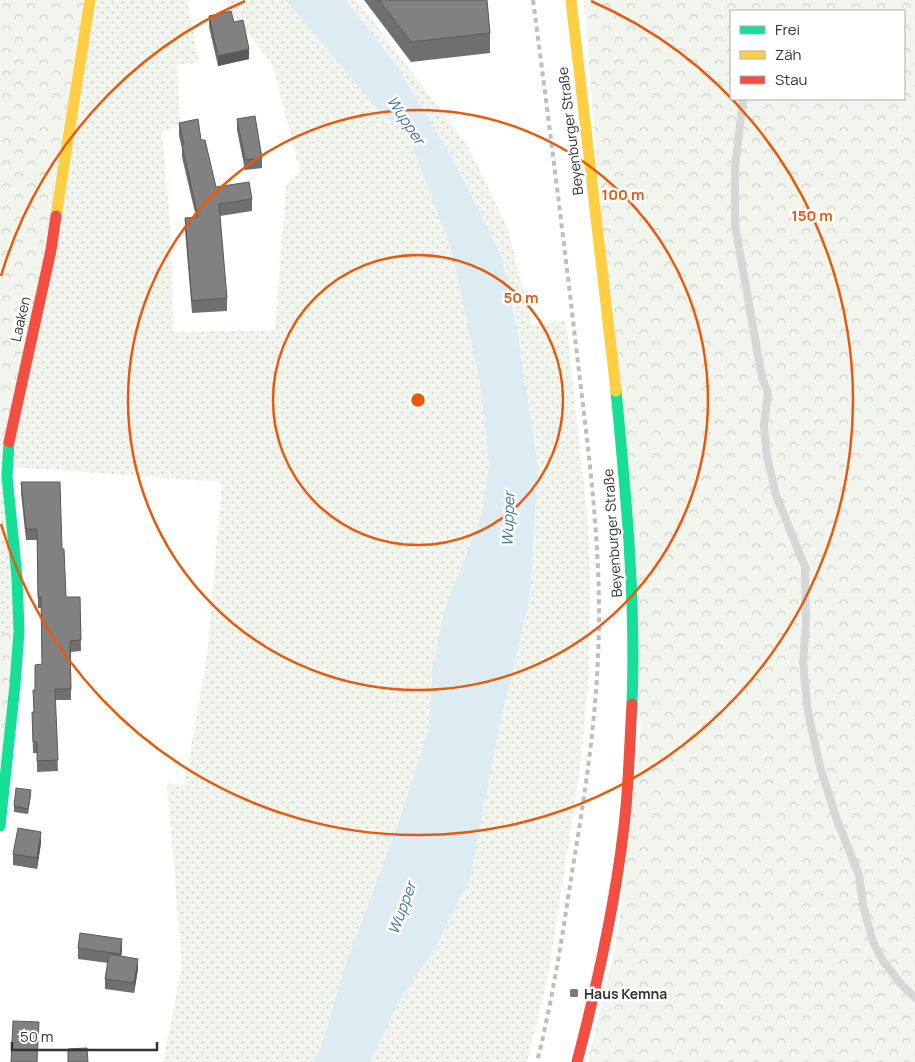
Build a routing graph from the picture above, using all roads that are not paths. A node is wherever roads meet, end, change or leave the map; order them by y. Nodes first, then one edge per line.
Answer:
1 (90, 0) edge
2 (571, 0) edge
3 (743, 100) edge
4 (0, 826) edge
5 (915, 998) edge
6 (577, 1062) edge

1 - 4 main road, Laaken
2 - 6 main road, Beyenburger Straße
3 - 5 lane

